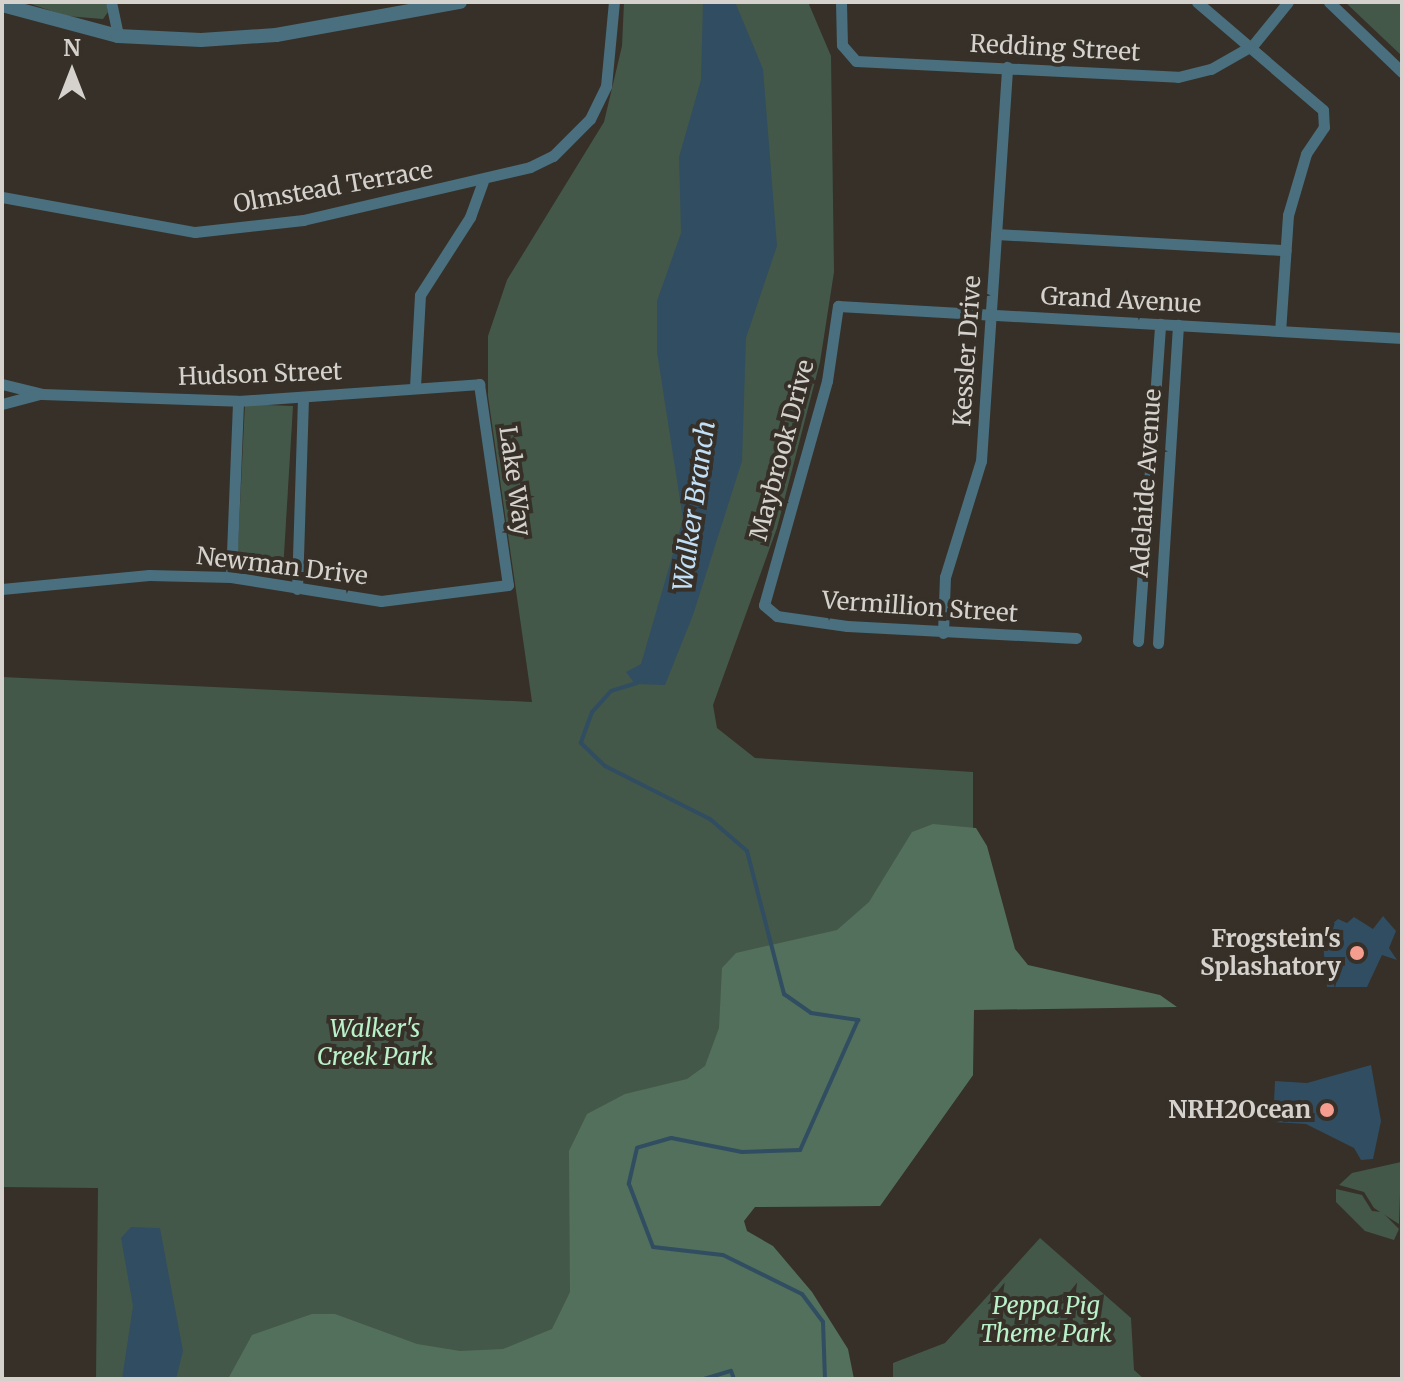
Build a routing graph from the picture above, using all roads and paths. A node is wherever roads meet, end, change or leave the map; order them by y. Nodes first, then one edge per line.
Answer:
1 (111, 2) edge
2 (460, 2) edge
3 (614, 2) edge
4 (841, 2) edge
5 (1197, 2) edge
6 (1288, 2) edge
7 (1329, 2) edge
8 (2, 5) edge
9 (118, 36) junction
10 (1253, 45) junction
11 (1007, 67) junction
12 (1402, 72) edge
13 (483, 182) junction
14 (2, 197) edge
15 (996, 234) junction
16 (1286, 250) junction
17 (838, 306) joint
18 (992, 315) junction
19 (1160, 324) junction
20 (1178, 325) junction
21 (1280, 331) junction
22 (1402, 338) edge
23 (2, 384) edge
24 (479, 384) joint
25 (415, 387) junction
26 (42, 394) junction
27 (303, 398) junction
28 (238, 401) junction
29 (2, 404) edge
30 (231, 577) junction
31 (508, 585) joint
32 (2, 589) edge
33 (297, 589) junction
34 (764, 605) joint
35 (943, 633) junction
36 (1076, 638) dead end
37 (1138, 641) dead end
38 (1158, 643) dead end

1 - 9 street
2 - 9 street
3 - 13 street
4 - 11 street, Redding Street
5 - 10 street
6 - 10 street, Redding Street
7 - 12 street
8 - 9 street
10 - 11 street, Redding Street
10 - 16 street
11 - 15 street, Kessler Drive
13 - 14 street, Olmstead Terrace
13 - 25 street
15 - 16 street
15 - 18 street, Kessler Drive
16 - 21 street
17 - 18 street, Grand Avenue
17 - 34 street, Maybrook Drive
18 - 19 street, Grand Avenue
18 - 35 street, Kessler Drive
19 - 20 street, Grand Avenue
19 - 37 street, Adelaide Avenue
20 - 21 street, Grand Avenue
20 - 38 street, Adelaide Avenue
21 - 22 street, Grand Avenue
23 - 26 street, Hudson Street
24 - 25 street, Hudson Street
24 - 31 street, Lake Way
25 - 27 street, Hudson Street
26 - 28 street, Hudson Street
26 - 29 street, Hudson Street
27 - 28 street, Hudson Street
27 - 33 street
28 - 30 street
30 - 32 street, Newman Drive
30 - 33 street, Newman Drive
31 - 33 street, Newman Drive
34 - 35 street, Vermillion Street
35 - 36 street, Vermillion Street

